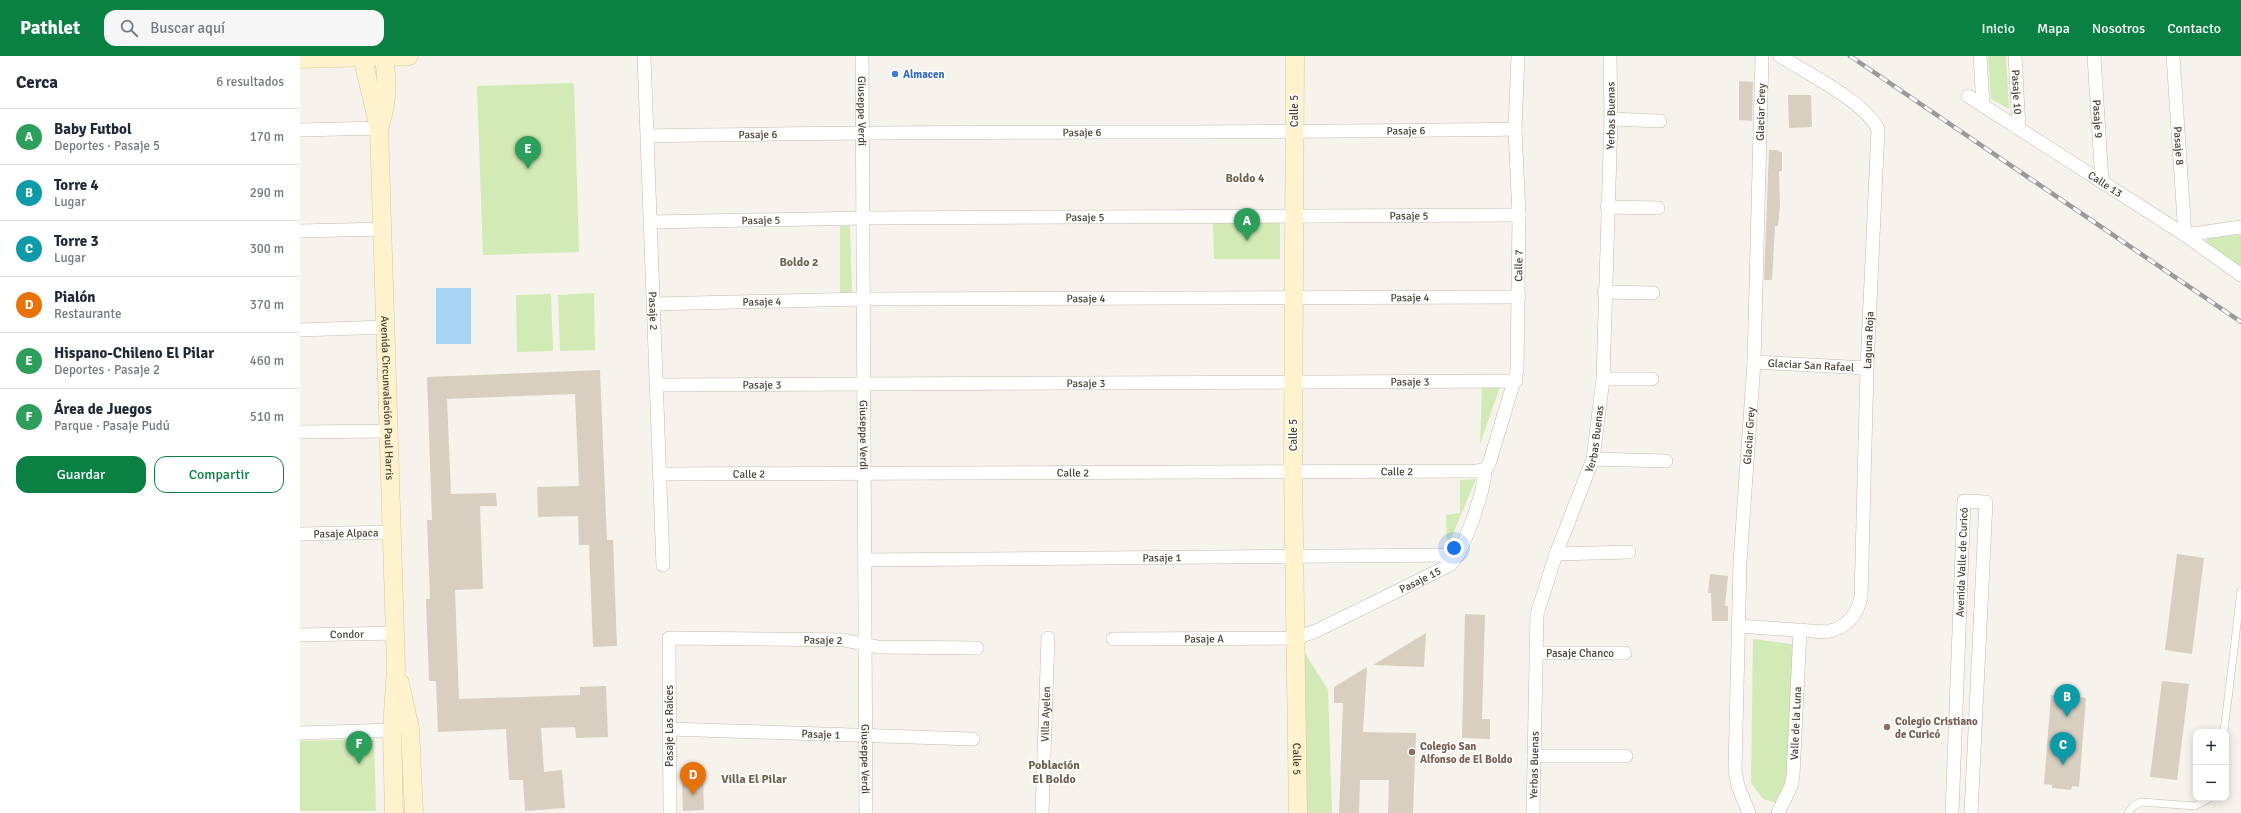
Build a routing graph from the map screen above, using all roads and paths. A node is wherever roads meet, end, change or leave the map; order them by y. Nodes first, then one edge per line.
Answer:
1 (409, 56) edge
2 (644, 56) edge
3 (862, 56) edge
4 (1295, 56) edge
5 (1518, 56) edge
6 (1610, 56) edge
7 (1762, 56) edge
8 (1780, 56) edge
9 (1980, 56) edge
10 (2015, 56) edge
11 (2094, 56) edge
12 (2173, 56) edge
13 (362, 57) edge
14 (383, 57) edge
15 (300, 59) edge
16 (1968, 96) dead end
17 (1983, 106) junction
18 (1610, 119) junction
19 (1660, 121) dead end
20 (380, 128) junction
21 (2019, 129) junction
22 (300, 130) edge
23 (1515, 130) junction
24 (862, 132) junction
25 (1294, 133) junction
26 (648, 136) junction
27 (2102, 182) junction
28 (1607, 206) junction
29 (1658, 208) dead end
30 (1294, 215) junction
31 (1519, 215) junction
32 (863, 218) junction
33 (651, 222) junction
34 (2241, 227) edge
35 (382, 229) junction
36 (300, 231) edge
37 (2185, 235) junction
38 (2241, 275) edge
39 (1604, 292) junction
40 (1653, 293) dead end
41 (1294, 297) junction
42 (1519, 297) junction
43 (863, 300) junction
44 (654, 304) junction
45 (386, 327) junction
46 (300, 330) edge
47 (1754, 362) junction
48 (1867, 368) junction
49 (1602, 379) junction
50 (1652, 379) dead end
51 (1293, 381) junction
52 (1516, 381) junction
53 (864, 384) junction
54 (657, 385) junction
55 (389, 431) junction
56 (300, 432) edge
57 (1593, 459) junction
58 (1666, 461) dead end
59 (1486, 469) junction
60 (1293, 472) junction
61 (660, 474) junction
62 (864, 474) junction
63 (392, 532) junction
64 (300, 534) edge
65 (1629, 552) dead end
66 (1556, 554) junction
67 (1458, 555) junction
68 (1294, 557) junction
69 (865, 560) junction
70 (663, 566) dead end
71 (2241, 591) edge
72 (1738, 626) junction
73 (1800, 630) junction
74 (395, 633) junction
75 (300, 635) edge
76 (669, 638) joint
77 (1048, 638) dead end
78 (1295, 638) junction
79 (1114, 639) dead end
80 (866, 644) junction
81 (977, 648) dead end
82 (1536, 653) junction
83 (1624, 653) dead end
84 (396, 667) junction
85 (669, 729) junction
86 (2224, 729) edge
87 (392, 730) junction
88 (300, 732) edge
89 (866, 735) junction
90 (973, 739) dead end
91 (1534, 756) junction
92 (1626, 756) dead end
93 (2204, 801) edge
94 (394, 813) edge
95 (414, 813) edge
96 (670, 813) edge
97 (866, 813) edge
98 (1042, 813) edge
99 (1298, 813) edge
100 (1533, 813) edge
101 (1749, 813) edge
102 (1778, 813) edge
103 (1952, 813) edge
104 (1971, 813) edge
105 (2128, 813) edge

1 - 14 main road
2 - 26 street, Pasaje 2
3 - 24 street, Giuseppe Verdi
4 - 25 main road, Calle 5
5 - 23 street, Calle 7
6 - 18 street, Yerbas Buenas
7 - 47 street, Glaciar Grey
8 - 48 street, Laguna Roja
9 - 17 street
10 - 21 street, Pasaje 10
11 - 27 street, Pasaje 9
12 - 37 street, Pasaje 8
13 - 14 main road
13 - 15 main road
13 - 20 main road, Avenida Circunvalación Paul Harris
14 - 20 main road, Avenida Circunvalación Paul Harris
16 - 17 street, Calle 13
17 - 21 street, Calle 13
18 - 19 street
18 - 28 street, Yerbas Buenas
20 - 22 street
20 - 35 main road, Avenida Circunvalación Paul Harris
21 - 27 street, Calle 13
23 - 25 street, Pasaje 6
23 - 31 street, Calle 7
24 - 25 street, Pasaje 6
24 - 26 street, Pasaje 6
24 - 32 street, Giuseppe Verdi
25 - 30 main road, Calle 5
26 - 33 street, Pasaje 2
27 - 37 street, Calle 13
28 - 29 street
28 - 39 street, Yerbas Buenas
30 - 31 street, Pasaje 5
30 - 32 street, Pasaje 5
30 - 41 main road, Calle 5
31 - 42 street, Calle 7
32 - 33 street, Pasaje 5
32 - 43 street, Giuseppe Verdi
33 - 44 street, Pasaje 2
34 - 37 street
35 - 36 street
35 - 45 main road, Avenida Circunvalación Paul Harris
37 - 38 street, Calle 13
39 - 40 street
39 - 49 street, Yerbas Buenas
41 - 42 street, Pasaje 4
41 - 43 street, Pasaje 4
41 - 51 main road, Calle 5
42 - 52 street, Calle 7
43 - 44 street, Pasaje 4
43 - 53 street, Giuseppe Verdi
44 - 54 street, Pasaje 2
45 - 46 street
45 - 55 main road, Avenida Circunvalación Paul Harris
47 - 48 street, Glaciar San Rafael
47 - 72 street, Glaciar Grey
48 - 73 street, Laguna Roja
49 - 50 street
49 - 57 street, Yerbas Buenas
51 - 52 street, Pasaje 3
51 - 53 street, Pasaje 3
51 - 60 main road, Calle 5
52 - 59 street, Calle 7
53 - 54 street, Pasaje 3
53 - 62 street, Giuseppe Verdi
54 - 61 street, Pasaje 2
55 - 56 street
55 - 63 main road, Avenida Circunvalación Paul Harris
57 - 58 street
57 - 66 street, Yerbas Buenas
59 - 60 street, Calle 2
59 - 67 street, Pasaje 15
60 - 62 street, Calle 2
60 - 68 main road, Calle 5
61 - 62 street, Calle 2
61 - 70 street, Pasaje 2
62 - 69 street, Giuseppe Verdi
63 - 64 street, Pasaje Alpaca
63 - 74 main road, Avenida Circunvalación Paul Harris
65 - 66 street
66 - 82 street, Yerbas Buenas
67 - 68 street, Pasaje 1
67 - 78 street, Pasaje 15
68 - 69 street, Pasaje 1
68 - 78 main road, Calle 5
69 - 80 street, Giuseppe Verdi
71 - 86 lane
72 - 73 street, Laguna Roja
72 - 101 street, Glaciar Grey
73 - 102 street, Valle de la Luna
74 - 75 street, Condor
74 - 84 main road, Avenida Circunvalación Paul Harris
76 - 80 street, Pasaje 2
76 - 85 street, Pasaje Las Raíces
77 - 98 street, Villa Ayelen
78 - 79 street, Pasaje A
78 - 99 main road, Calle 5
80 - 81 street, Pasaje 2
80 - 89 street, Giuseppe Verdi
82 - 83 street, Pasaje Chanco
82 - 91 street, Yerbas Buenas
84 - 87 main road, Avenida Circunvalación Paul Harris
84 - 95 main road, Avenida Circunvalación Paul Harris
85 - 89 street, Pasaje 1
85 - 96 street, Pasaje Las Raíces
87 - 88 street
87 - 94 main road, Avenida Circunvalación Paul Harris
89 - 90 street, Pasaje 1
89 - 97 street, Giuseppe Verdi
91 - 92 street
91 - 100 street, Yerbas Buenas
93 - 105 lane
103 - 104 street, Avenida Valle de Curicó

